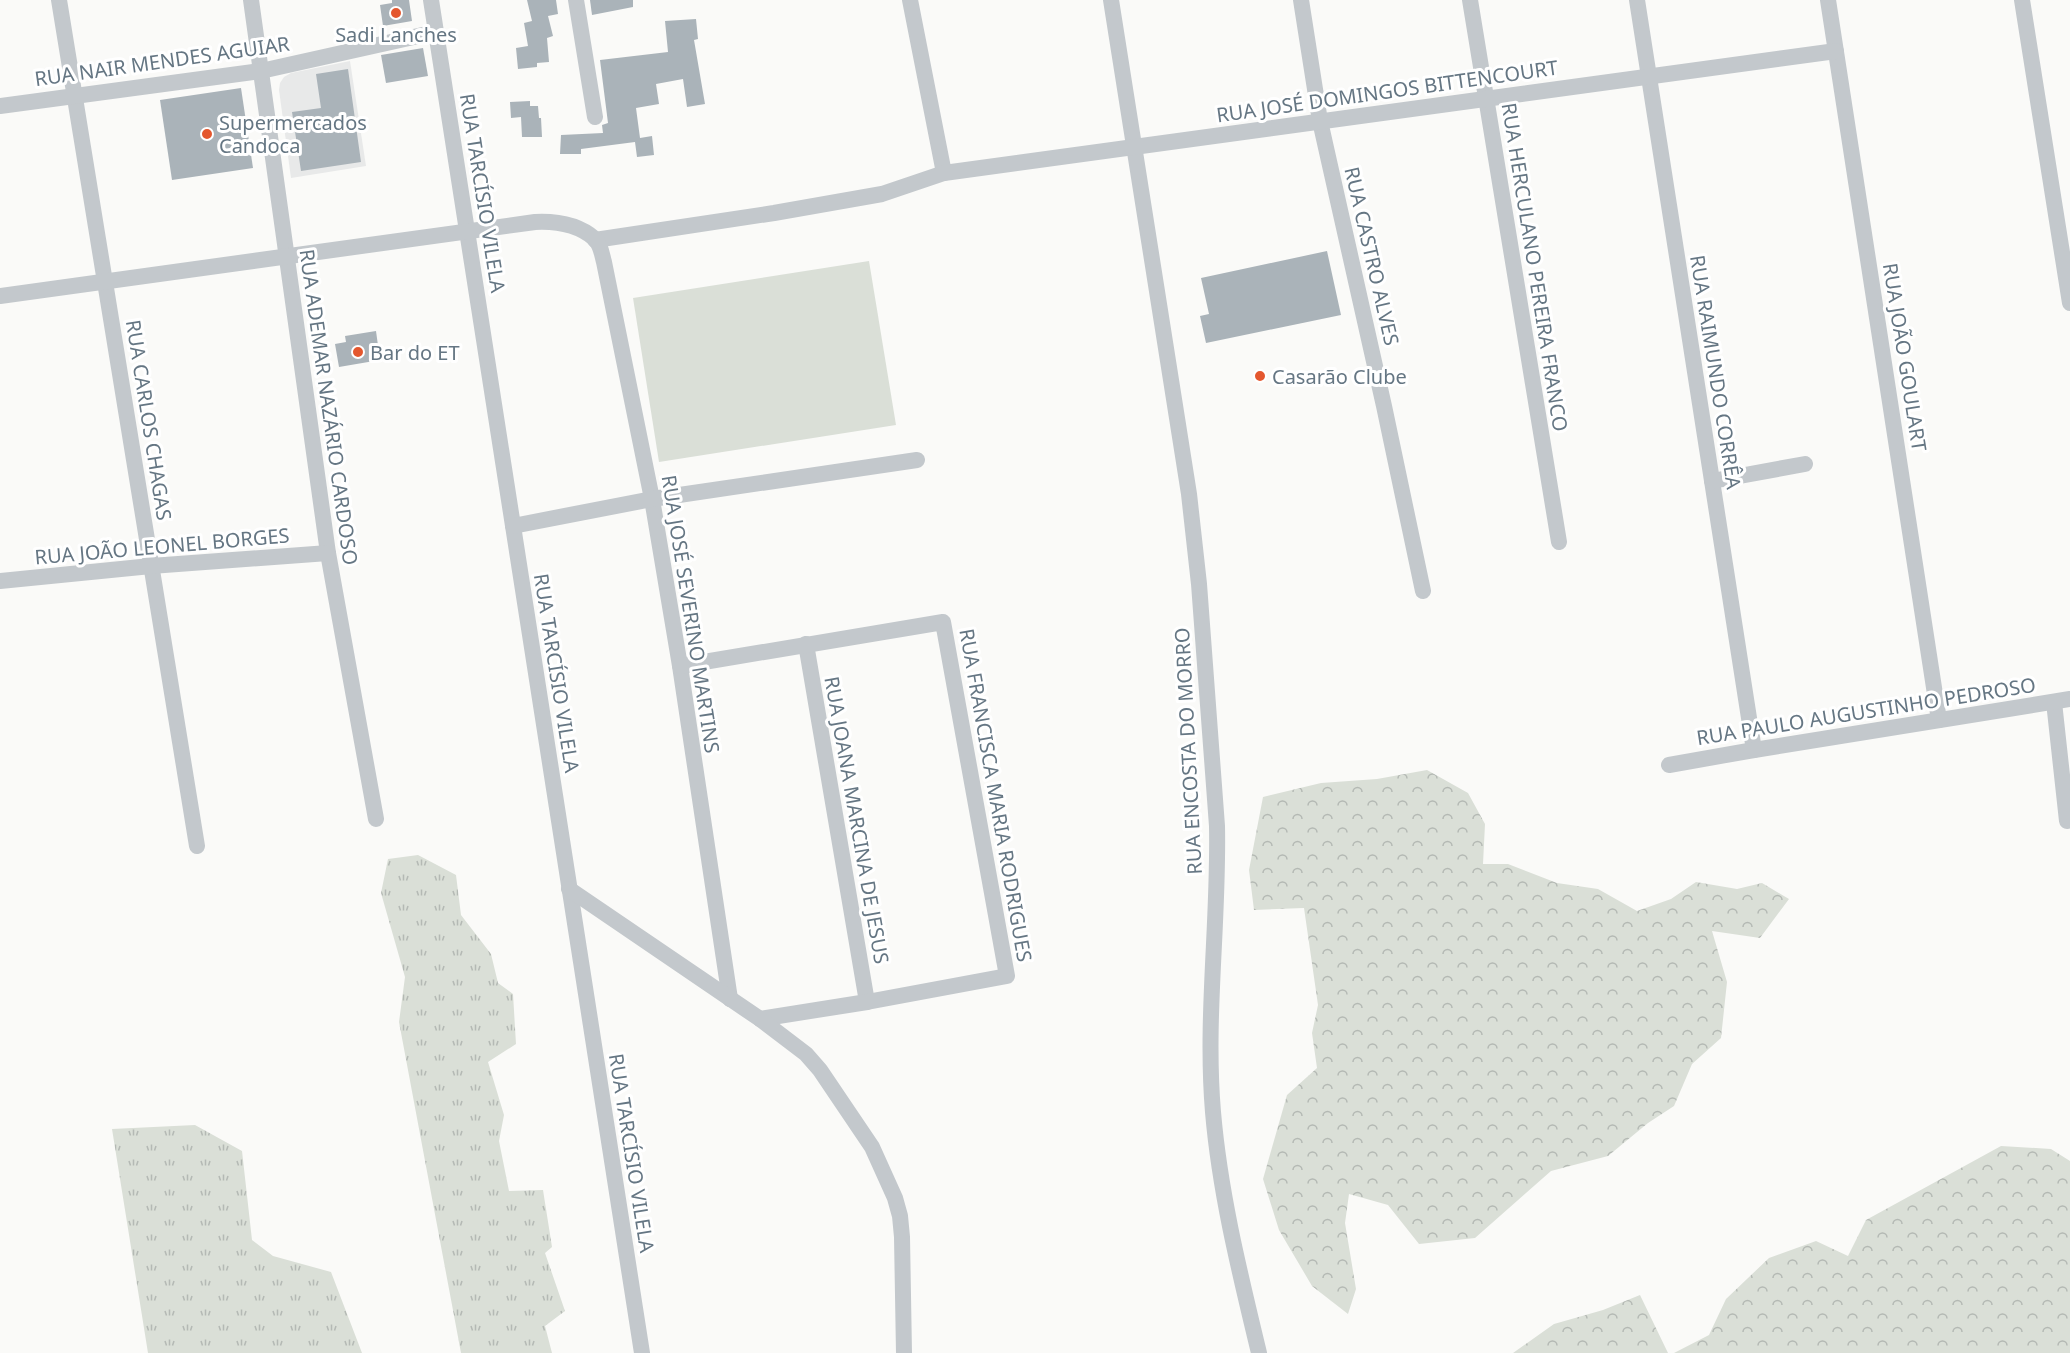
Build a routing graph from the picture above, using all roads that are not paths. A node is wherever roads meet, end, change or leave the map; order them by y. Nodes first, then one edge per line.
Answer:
1 (59, 0) edge
2 (251, 0) edge
3 (431, 0) edge
4 (576, 0) edge
5 (910, 0) edge
6 (1111, 0) edge
7 (1301, 0) edge
8 (1470, 0) edge
9 (1637, 0) edge
10 (1828, 0) edge
11 (2022, 0) edge
12 (436, 32) junction
13 (1836, 51) junction
14 (261, 71) junction
15 (1649, 77) junction
16 (75, 96) junction
17 (1486, 99) junction
18 (0, 106) edge
19 (595, 117) dead end
20 (1320, 121) junction
21 (1135, 147) junction
22 (944, 173) junction
23 (468, 231) junction
24 (595, 240) junction
25 (286, 256) junction
26 (105, 281) junction
27 (0, 296) edge
28 (2070, 303) edge
29 (917, 460) dead end
30 (1805, 464) dead end
31 (1712, 481) junction
32 (652, 500) junction
33 (513, 526) junction
34 (1559, 542) dead end
35 (328, 553) junction
36 (151, 566) junction
37 (0, 581) edge
38 (1423, 591) dead end
39 (806, 644) junction
40 (680, 666) junction
41 (2062, 700) edge
42 (1939, 720) junction
43 (1754, 750) junction
44 (1670, 765) dead end
45 (376, 819) dead end
46 (2067, 821) dead end
47 (197, 846) dead end
48 (569, 889) junction
49 (730, 999) junction
50 (867, 1002) junction
51 (760, 1018) junction
52 (642, 1353) edge
53 (904, 1353) edge
54 (1260, 1353) edge

1 - 16 street, RUA CARLOS CHAGAS
2 - 14 street, RUA ADEMAR NAZÁRIO CARDOSO
3 - 12 street, RUA TARCÍSIO VILELA
4 - 19 street
5 - 22 street
6 - 21 street, RUA ENCOSTA DO MORRO
7 - 20 street, RUA CASTRO ALVES
8 - 17 street, RUA HERCULANO PEREIRA FRANCO
9 - 15 street, RUA RAIMUNDO CORRÊA
10 - 13 street, RUA JOÃO GOULART
11 - 28 street
12 - 14 street, RUA NAIR MENDES AGUIAR
12 - 23 street, RUA TARCÍSIO VILELA
13 - 15 street, RUA JOSÉ DOMINGOS BITTENCOURT
13 - 42 street, RUA JOÃO GOULART
14 - 16 street, RUA NAIR MENDES AGUIAR
14 - 25 street, RUA ADEMAR NAZÁRIO CARDOSO
15 - 17 street, RUA JOSÉ DOMINGOS BITTENCOURT
15 - 31 street, RUA RAIMUNDO CORRÊA
16 - 18 street, RUA NAIR MENDES AGUIAR
16 - 26 street, RUA CARLOS CHAGAS
17 - 20 street, RUA JOSÉ DOMINGOS BITTENCOURT
17 - 34 street, RUA HERCULANO PEREIRA FRANCO
20 - 21 street, RUA JOSÉ DOMINGOS BITTENCOURT
20 - 38 street, RUA CASTRO ALVES
21 - 22 street, RUA JOSÉ DOMINGOS BITTENCOURT
21 - 54 street, RUA ENCOSTA DO MORRO
22 - 24 street, RUA JOSÉ DOMINGOS BITTENCOURT
23 - 24 street
23 - 25 street
23 - 33 street, RUA TARCÍSIO VILELA
24 - 32 street, RUA JOSÉ SEVERINO MARTINS
25 - 26 street
25 - 35 street, RUA ADEMAR NAZÁRIO CARDOSO
26 - 27 street
26 - 36 street, RUA CARLOS CHAGAS
29 - 32 street
30 - 31 street
31 - 43 street, RUA RAIMUNDO CORRÊA
32 - 33 street
32 - 40 street, RUA JOSÉ SEVERINO MARTINS
33 - 48 street, RUA TARCÍSIO VILELA
35 - 36 street, RUA JOÃO LEONEL BORGES
35 - 45 street, RUA ADEMAR NAZÁRIO CARDOSO
36 - 37 street, RUA JOÃO LEONEL BORGES
36 - 47 street, RUA CARLOS CHAGAS
39 - 40 street
39 - 50 street, RUA JOANA MARCINA DE JESUS
39 - 50 street, RUA FRANCISCA MARIA RODRIGUES
40 - 49 street, RUA JOSÉ SEVERINO MARTINS
41 - 42 street, RUA PAULO AUGUSTINHO PEDROSO
41 - 46 street
42 - 43 street, RUA PAULO AUGUSTINHO PEDROSO
43 - 44 street, RUA PAULO AUGUSTINHO PEDROSO
48 - 49 street
48 - 52 street, RUA TARCÍSIO VILELA
49 - 51 street
50 - 51 street
51 - 53 street

